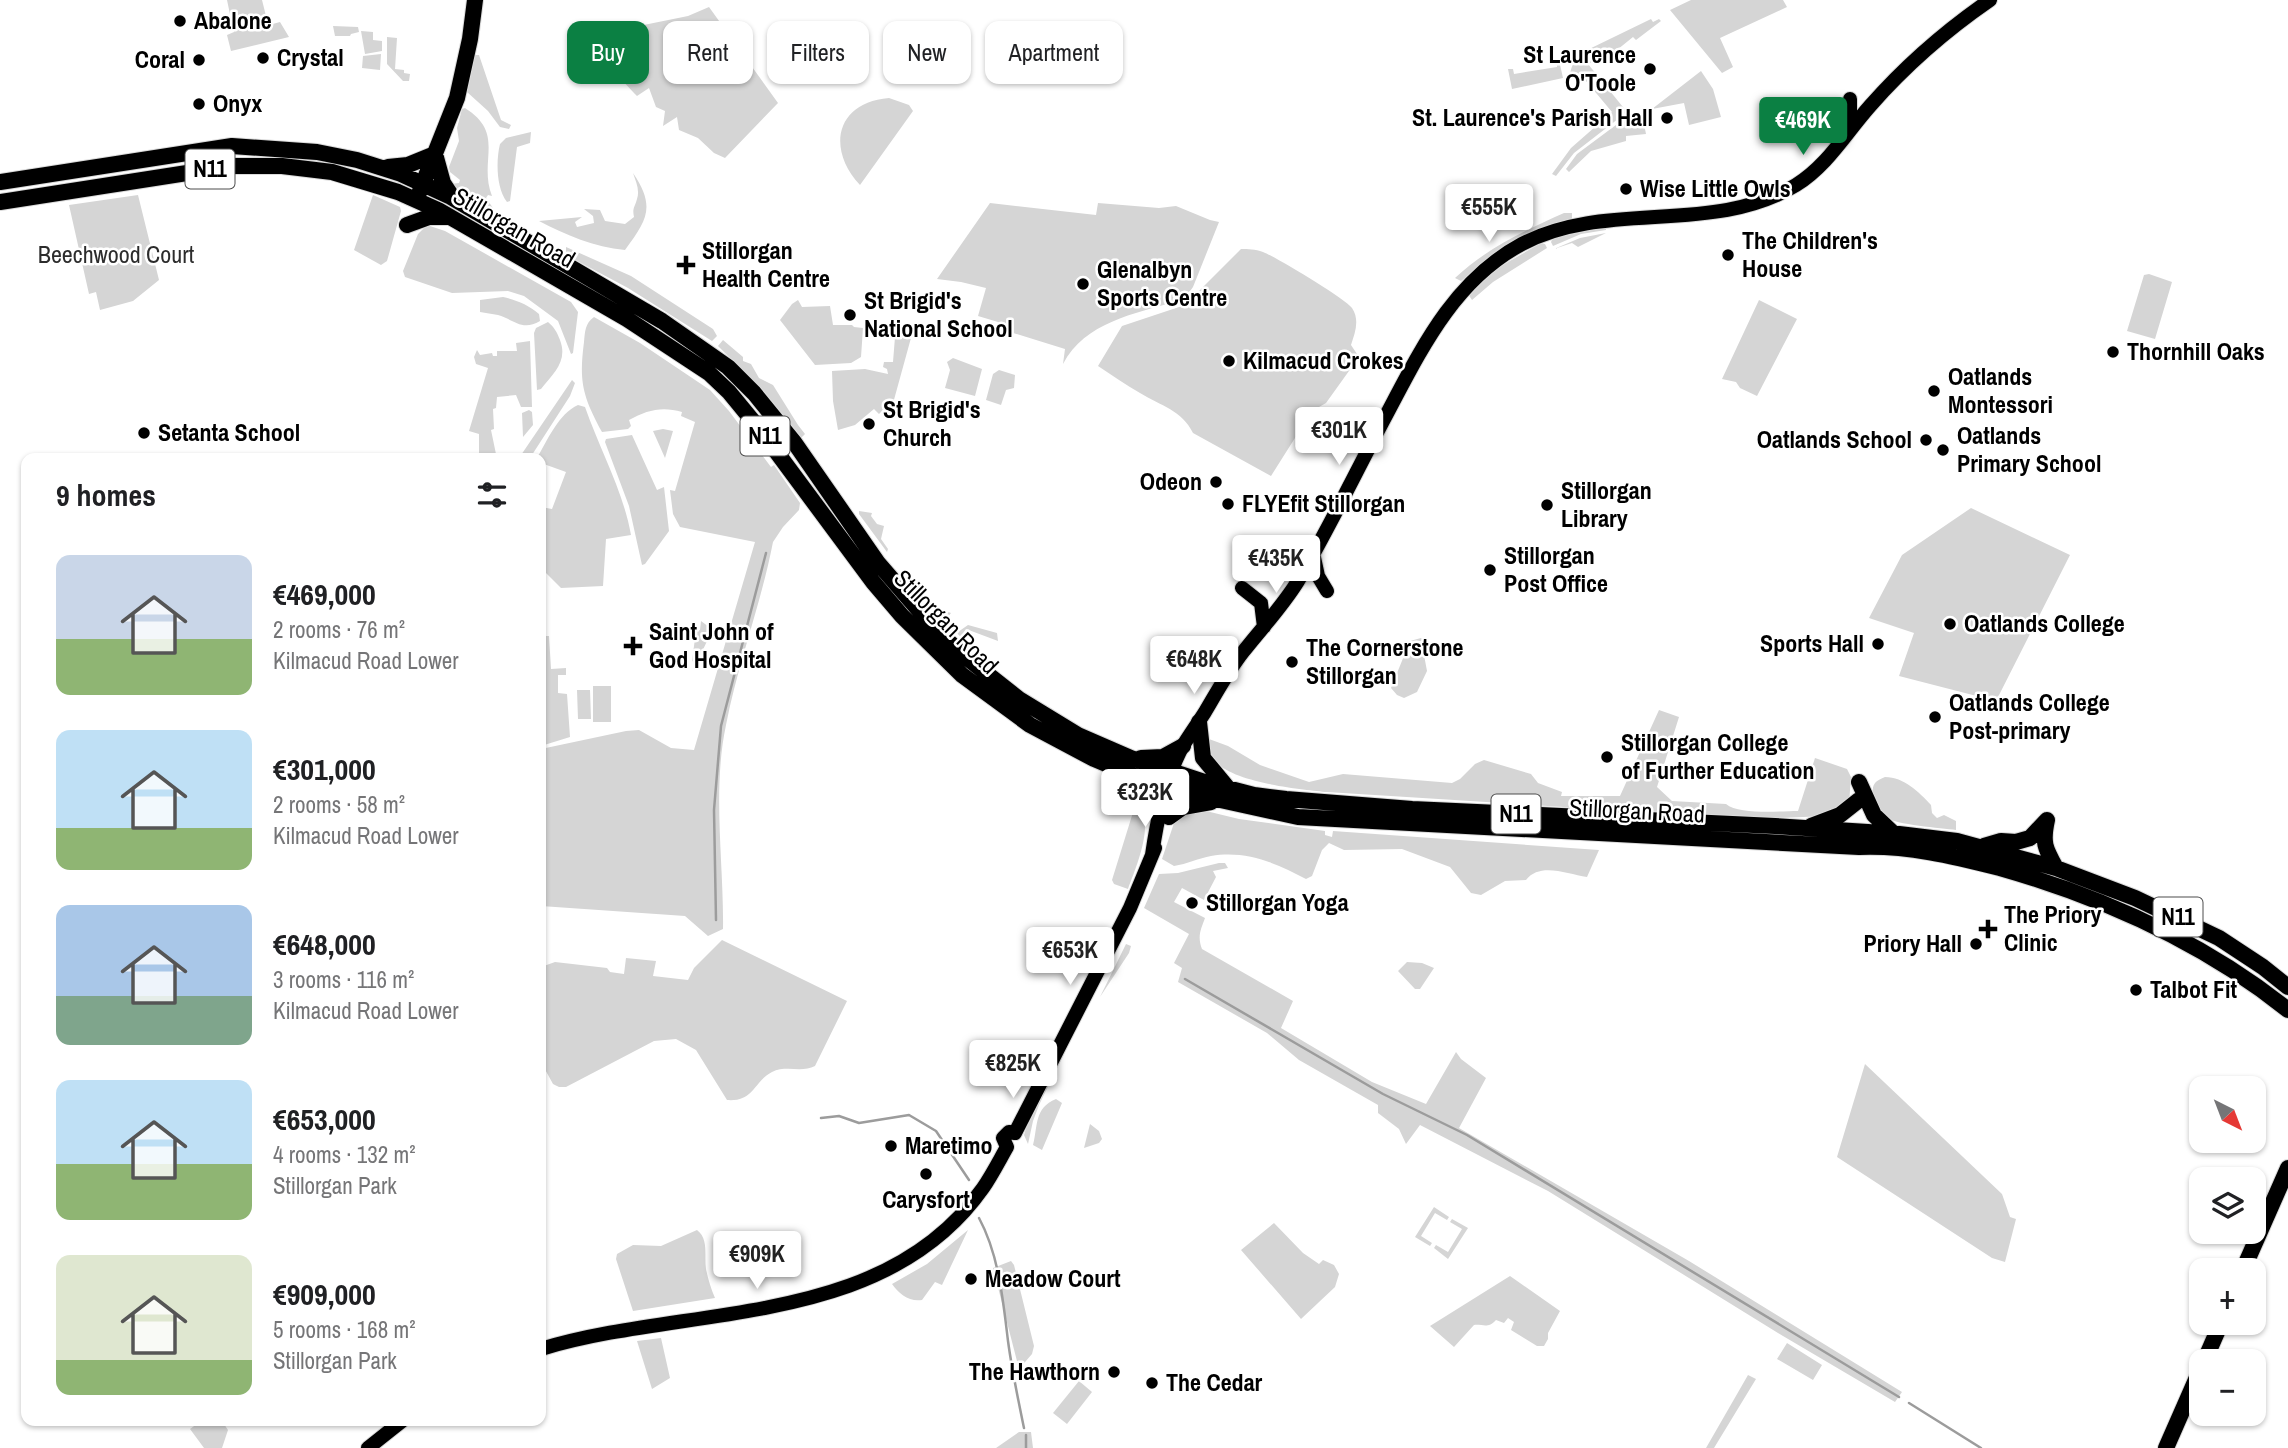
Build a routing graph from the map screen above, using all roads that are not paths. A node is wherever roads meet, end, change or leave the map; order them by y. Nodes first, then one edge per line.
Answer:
1 (475, 0) edge
2 (1990, 0) edge
3 (1850, 99) dead end
4 (1836, 149) junction
5 (435, 154) junction
6 (383, 168) junction
7 (0, 182) edge
8 (423, 184) junction
9 (416, 200) junction
10 (454, 200) junction
11 (0, 202) edge
12 (454, 218) junction
13 (407, 225) dead end
14 (1313, 553) junction
15 (1242, 588) dead end
16 (1327, 591) dead end
17 (1264, 627) junction
18 (1197, 726) junction
19 (1183, 746) junction
20 (1131, 758) junction
21 (1175, 782) junction
22 (1858, 782) dead end
23 (1224, 794) junction
24 (1859, 800) dead end
25 (1169, 817) junction
26 (1806, 828) junction
27 (1894, 834) junction
28 (1981, 847) junction
29 (1152, 855) junction
30 (2056, 868) junction
31 (2288, 987) edge
32 (2288, 1010) edge
33 (2288, 1168) edge
34 (2248, 1258) edge
35 (546, 1348) edge
36 (2189, 1396) edge
37 (395, 1426) edge
38 (368, 1448) edge
39 (2166, 1448) edge

1 - 5 highway
2 - 4 main road
3 - 4 main road
4 - 14 main road
5 - 6 highway
5 - 8 highway
5 - 10 highway
6 - 7 highway, Stillorgan Road / N11
6 - 8 highway, Stillorgan Road / N11
8 - 9 highway
8 - 10 highway, Stillorgan Road / N11
9 - 11 highway, Stillorgan Road / N11
9 - 12 highway, Stillorgan Road / N11
10 - 20 highway, Stillorgan Road / N11
12 - 13 highway
12 - 21 highway, Stillorgan Road / N11
14 - 16 main road
14 - 17 main road
15 - 17 main road
17 - 18 main road
18 - 19 main road
18 - 21 main road
18 - 23 highway
19 - 20 highway
19 - 21 main road
20 - 21 highway, Stillorgan Road / N11
21 - 23 highway, Stillorgan Road / N11
21 - 25 main road
21 - 29 main road
22 - 27 highway
23 - 25 highway
23 - 26 highway, Stillorgan Road / N11
23 - 32 highway, Stillorgan Road / N11
24 - 26 highway, N11
25 - 29 main road
26 - 27 highway, Stillorgan Road / N11
27 - 28 highway, Stillorgan Road / N11
28 - 30 highway, Stillorgan Road / N11
28 - 30 highway
29 - 35 main road
30 - 31 highway, Stillorgan Road / N11
33 - 34 highway
36 - 39 highway
37 - 38 main road

